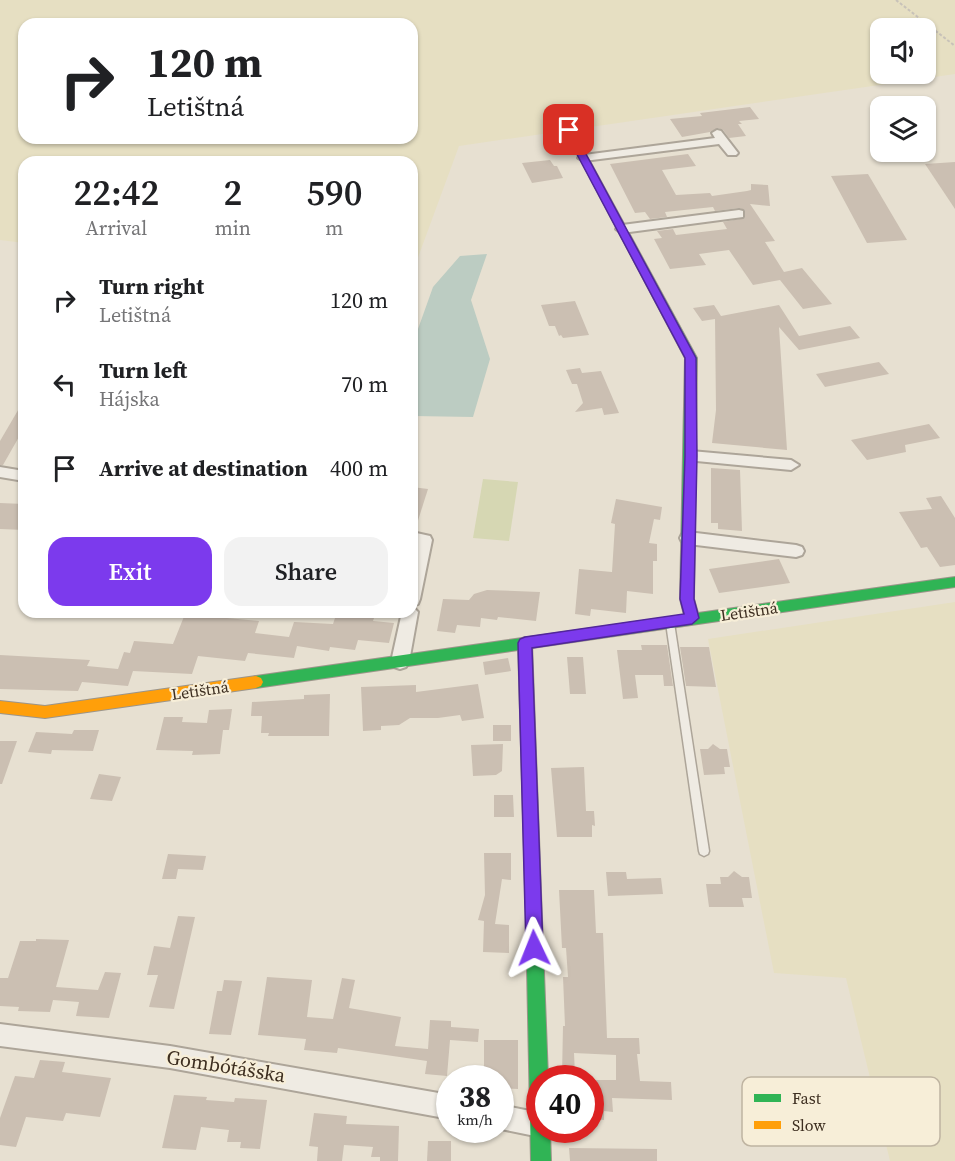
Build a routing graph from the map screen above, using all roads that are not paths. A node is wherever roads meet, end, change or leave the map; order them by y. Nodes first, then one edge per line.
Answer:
1 (569, 130) dead end
2 (732, 153) dead end
3 (584, 158) junction
4 (739, 214) dead end
5 (622, 229) junction
6 (691, 456) junction
7 (790, 465) dead end
8 (0, 472) edge
9 (18, 475) edge
10 (688, 538) junction
11 (796, 551) dead end
12 (955, 582) edge
13 (409, 618) edge
14 (692, 618) junction
15 (670, 622) junction
16 (525, 643) junction
17 (400, 662) junction
18 (0, 707) edge
19 (704, 852) dead end
20 (0, 1035) edge
21 (538, 1065) edge
22 (436, 1104) edge
23 (540, 1143) edge
24 (541, 1161) edge

1 - 3 street
2 - 3 street
3 - 5 street
4 - 5 street
5 - 6 street
6 - 7 street
6 - 10 street
8 - 9 street
10 - 11 street
10 - 14 street
12 - 14 street, Letištná
13 - 17 street
14 - 15 street, Letištná
15 - 16 street, Letištná
15 - 19 lane
16 - 17 street, Letištná
16 - 21 street
17 - 18 street, Letištná
20 - 22 street, Gombótášska
23 - 24 street

